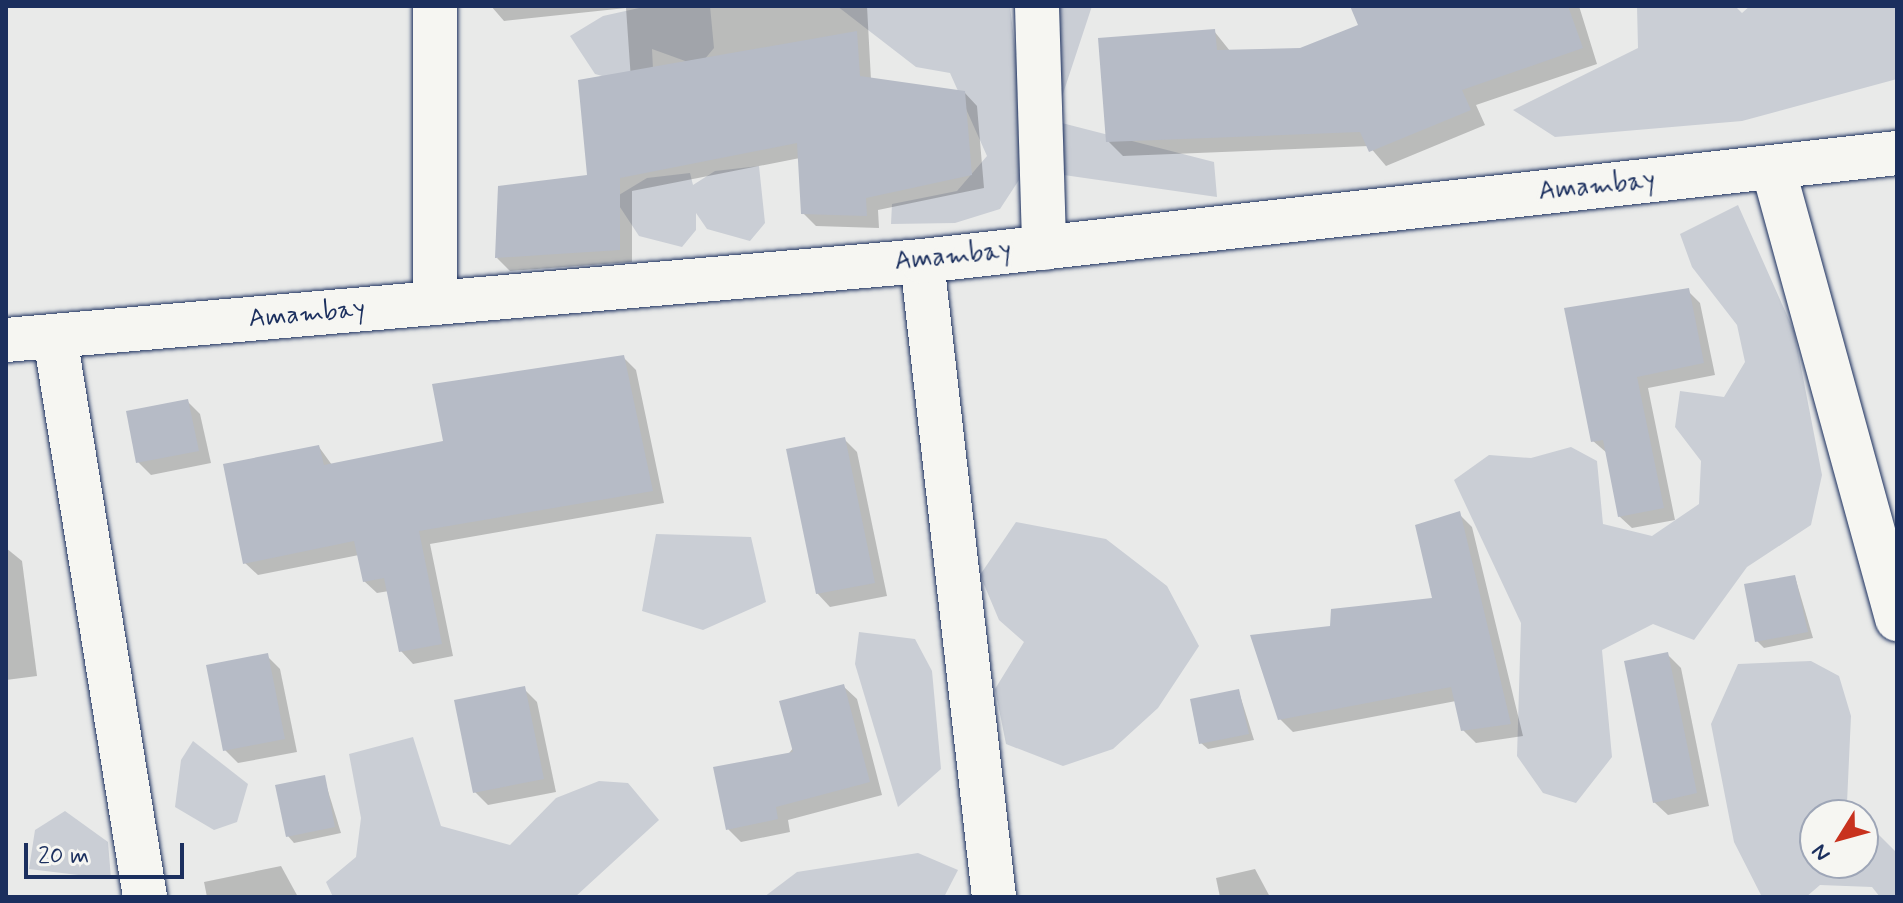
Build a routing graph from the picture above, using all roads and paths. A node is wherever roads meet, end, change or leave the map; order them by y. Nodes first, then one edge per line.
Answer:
1 (435, 6) edge
2 (1037, 6) edge
3 (1897, 153) edge
4 (1773, 168) junction
5 (1044, 248) junction
6 (922, 261) junction
7 (435, 303) junction
8 (55, 337) junction
9 (6, 340) edge
10 (1897, 619) edge
11 (145, 897) edge
12 (994, 897) edge

1 - 7 street
2 - 5 street
3 - 4 street, Amambay
4 - 5 street, Amambay
4 - 10 street
5 - 6 street, Amambay
6 - 7 street, Amambay
6 - 12 street
7 - 8 street, Amambay
8 - 9 street, Amambay
8 - 11 street

